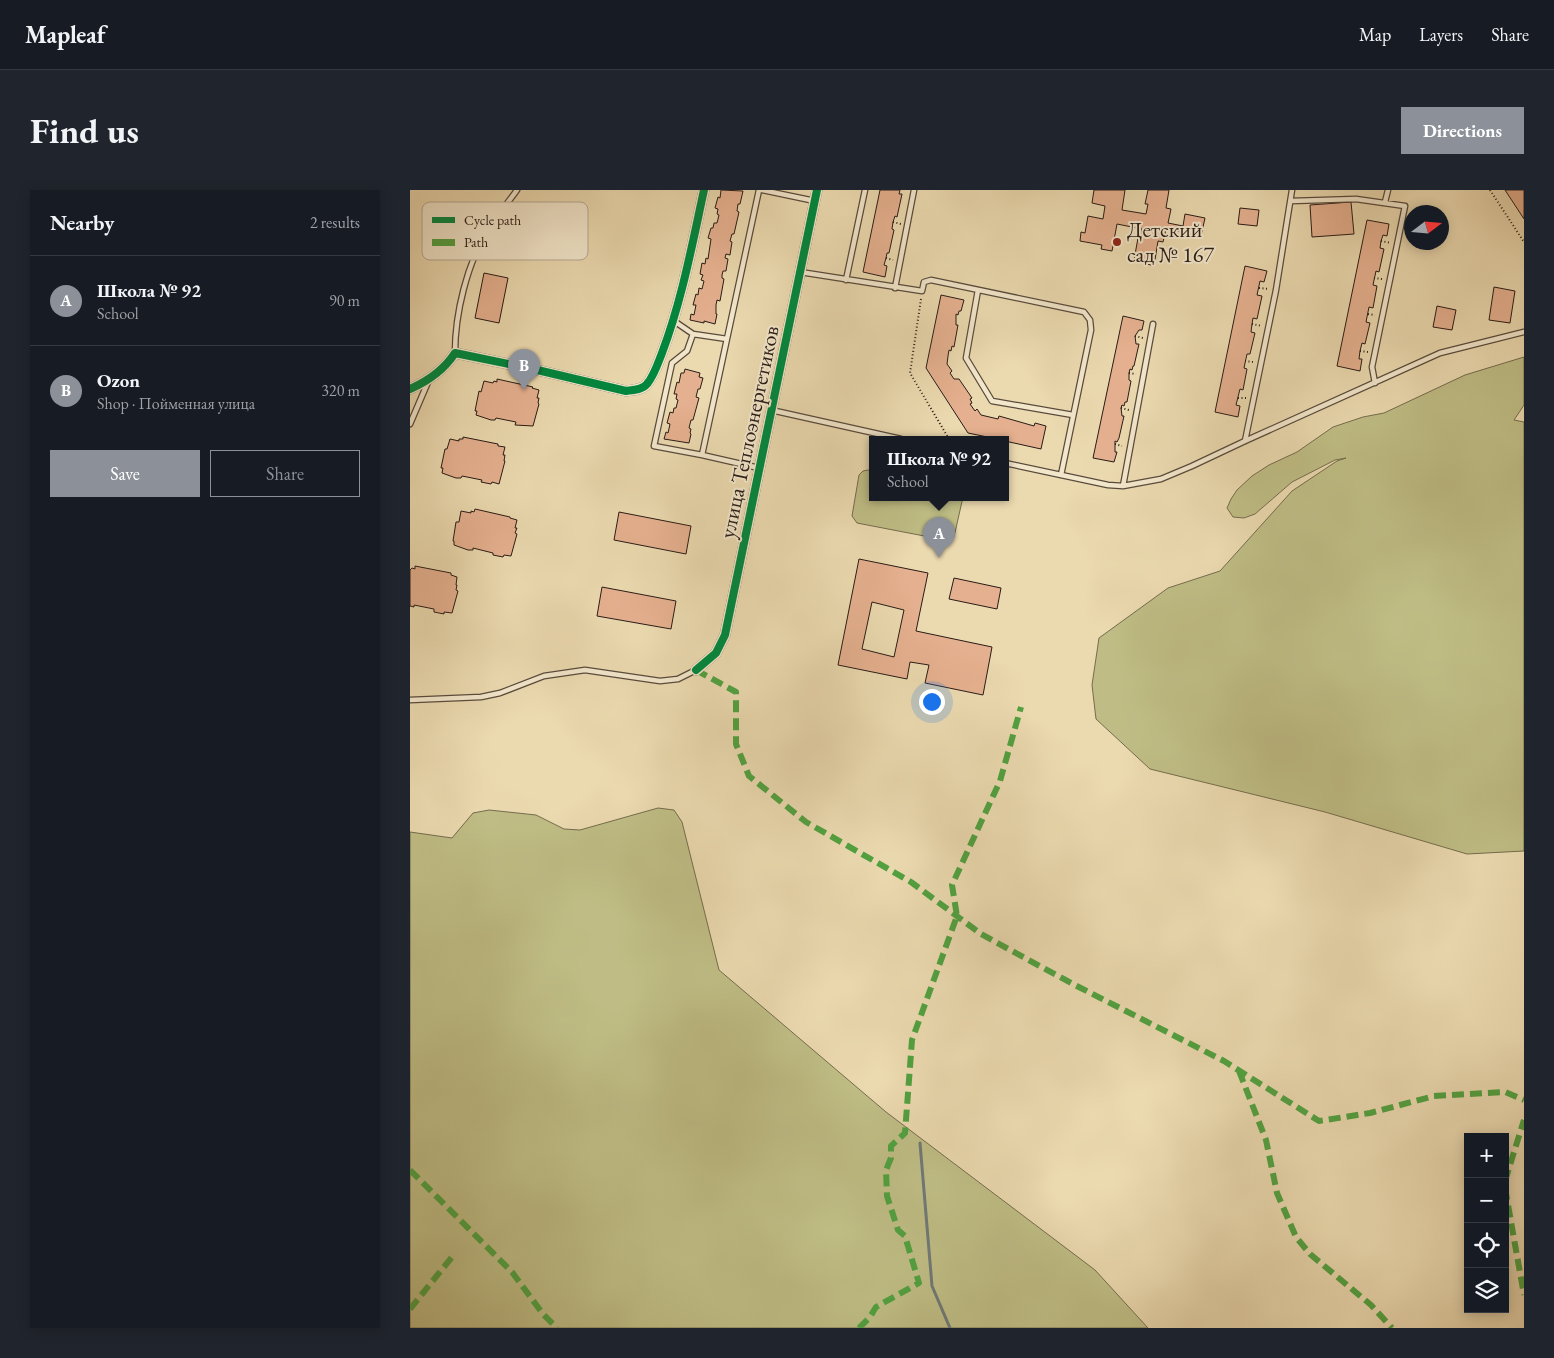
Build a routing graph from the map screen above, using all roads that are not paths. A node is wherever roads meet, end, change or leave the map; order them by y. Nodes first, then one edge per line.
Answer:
1 (517, 190) edge
2 (704, 190) edge
3 (761, 190) edge
4 (817, 190) edge
5 (865, 190) edge
6 (914, 190) edge
7 (1292, 190) edge
8 (1388, 190) edge
9 (815, 201) junction
10 (1291, 201) junction
11 (508, 202) edge
12 (1385, 202) junction
13 (473, 260) edge
14 (800, 272) junction
15 (846, 280) junction
16 (895, 288) junction
17 (978, 290) junction
18 (674, 321) junction
19 (1153, 324) dead end
20 (1524, 332) edge
21 (693, 334) junction
22 (727, 339) junction
23 (455, 353) junction
24 (429, 379) junction
25 (1375, 383) junction
26 (410, 389) edge
27 (771, 410) junction
28 (1073, 415) junction
29 (410, 424) edge
30 (888, 436) edge
31 (1245, 441) junction
32 (702, 455) junction
33 (1009, 464) edge
34 (759, 468) junction
35 (1061, 475) junction
36 (1123, 486) junction
37 (696, 670) joint
38 (410, 700) edge

1 - 11 lane
2 - 18 street
3 - 9 lane
3 - 22 lane
4 - 9 street, улица Теплоэнергетиков
5 - 15 lane
6 - 16 lane
7 - 10 lane
8 - 12 lane
9 - 14 street, улица Теплоэнергетиков
10 - 12 lane
10 - 31 lane
12 - 25 lane
13 - 23 lane
14 - 15 lane
14 - 27 street, улица Теплоэнергетиков
15 - 16 lane
16 - 17 lane
17 - 28 lane
17 - 28 lane
18 - 21 lane
18 - 23 street
19 - 36 lane
20 - 25 lane
21 - 22 lane
21 - 32 lane
22 - 32 lane
23 - 24 street
24 - 26 street
24 - 29 lane
25 - 31 lane
27 - 30 lane
27 - 34 street, улица Теплоэнергетиков
28 - 35 lane
31 - 36 lane
32 - 34 lane
33 - 35 lane
34 - 37 street, улица Теплоэнергетиков
35 - 36 lane
37 - 38 lane

